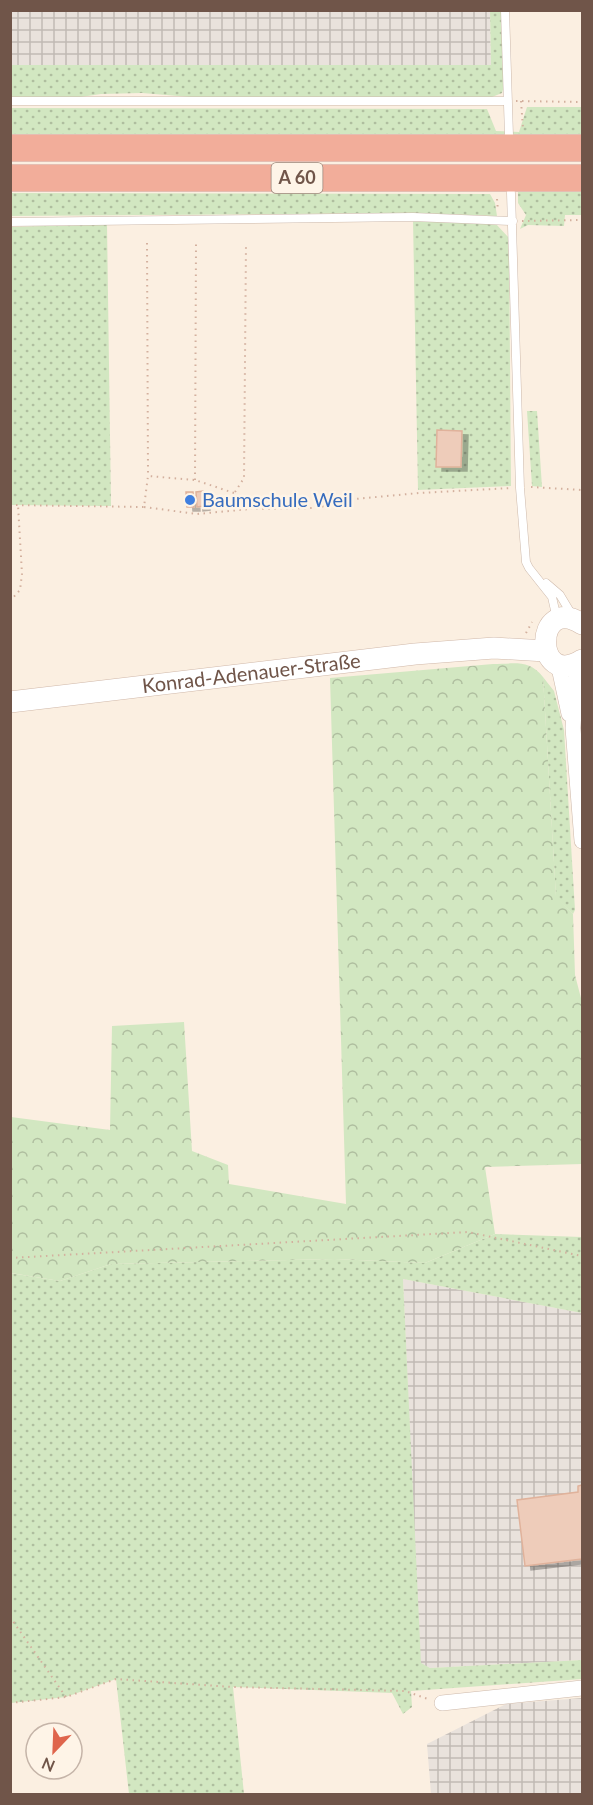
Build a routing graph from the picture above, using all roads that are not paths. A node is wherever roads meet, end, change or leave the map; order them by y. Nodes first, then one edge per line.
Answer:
1 (505, 10) edge
2 (10, 101) edge
3 (508, 101) junction
4 (516, 142) junction
5 (10, 148) edge
6 (582, 148) edge
7 (10, 177) edge
8 (582, 178) edge
9 (504, 186) junction
10 (513, 221) junction
11 (10, 222) edge
12 (537, 577) junction
13 (565, 642) edge
14 (10, 702) edge
15 (582, 841) edge
16 (582, 1688) edge
17 (442, 1703) road end

1 - 3 lane
2 - 3 lane
3 - 4 lane
4 - 5 highway, A 60
4 - 6 highway, A 60
7 - 9 highway, A 60
8 - 9 highway, A 60
9 - 10 lane
10 - 11 lane
10 - 12 lane
12 - 13 lane
12 - 13 lane
13 - 14 main road, Konrad-Adenauer-Straße
13 - 15 street
16 - 17 street

